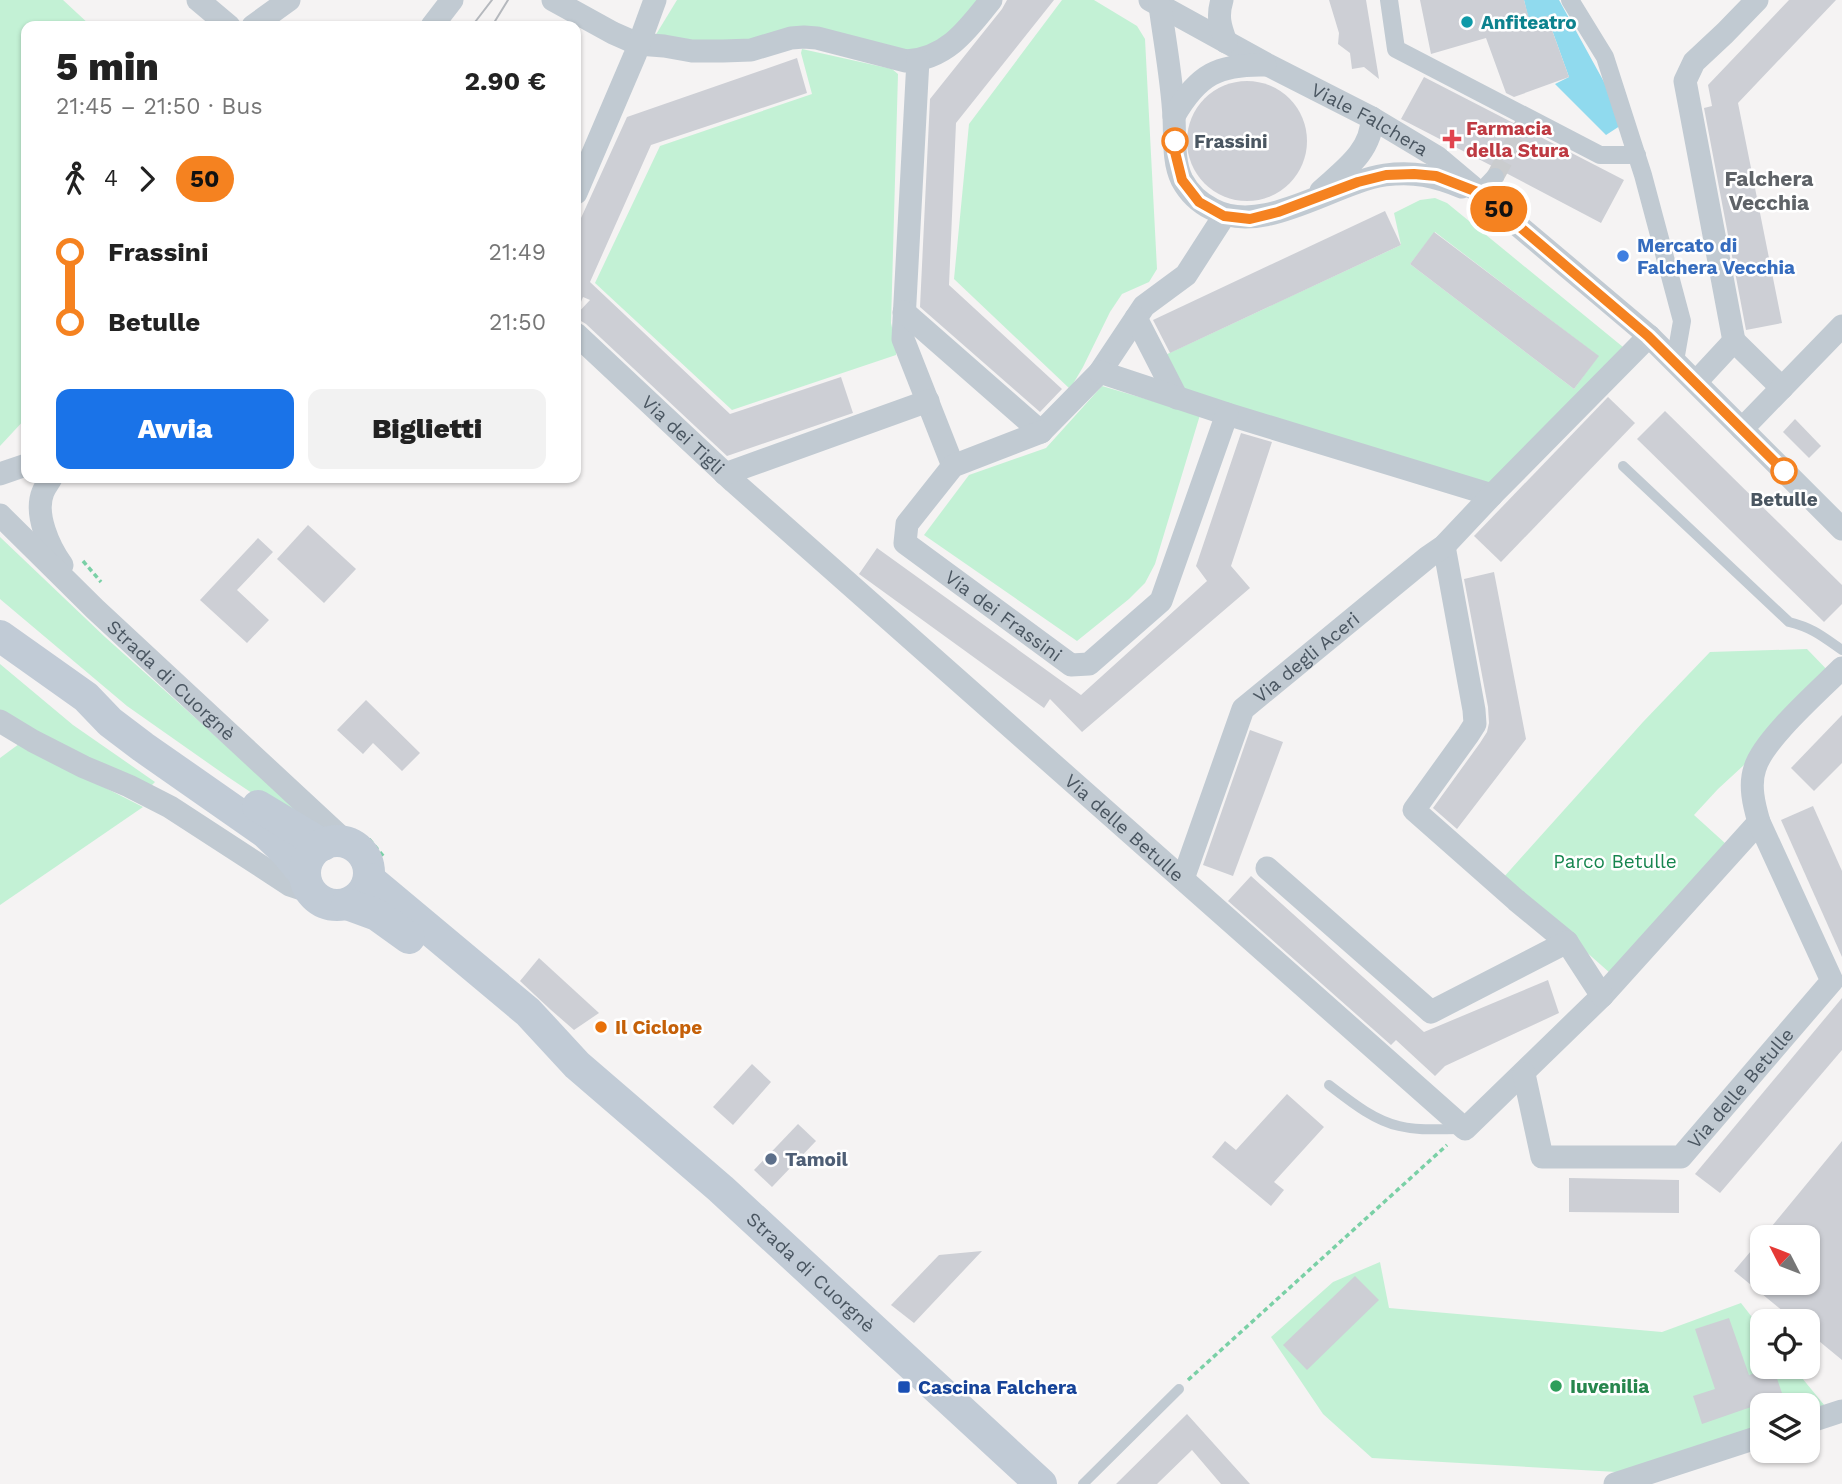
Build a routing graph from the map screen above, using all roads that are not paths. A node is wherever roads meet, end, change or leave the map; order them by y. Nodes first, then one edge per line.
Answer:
1 (198, 0) edge
2 (289, 0) edge
3 (436, 0) edge
4 (452, 0) edge
5 (553, 0) edge
6 (655, 0) edge
7 (991, 0) edge
8 (1222, 0) edge
9 (1389, 0) edge
10 (1570, 0) edge
11 (1757, 0) edge
12 (1162, 2) edge
13 (223, 21) edge
14 (260, 21) edge
15 (420, 21) edge
16 (436, 21) edge
17 (1226, 42) junction
18 (638, 44) junction
19 (918, 60) junction
20 (1268, 65) junction
21 (1174, 116) junction
22 (1371, 118) junction
23 (1637, 155) junction
24 (581, 181) edge
25 (1487, 185) junction
26 (1314, 198) junction
27 (1224, 216) junction
28 (904, 312) junction
29 (1136, 318) junction
30 (1842, 326) edge
31 (1648, 336) junction
32 (581, 339) edge
33 (1734, 341) junction
34 (1675, 361) junction
35 (1100, 372) junction
36 (1696, 382) junction
37 (1782, 388) junction
38 (1177, 398) junction
39 (928, 401) junction
40 (1227, 414) junction
41 (1742, 429) junction
42 (1041, 432) junction
43 (953, 466) junction
44 (21, 467) edge
45 (1623, 467) dead end
46 (0, 474) edge
47 (725, 474) junction
48 (1453, 482) junction
49 (48, 483) edge
50 (1492, 495) junction
51 (0, 514) edge
52 (1464, 525) junction
53 (1842, 529) edge
54 (1444, 546) junction
55 (95, 610) junction
56 (0, 636) edge
57 (1842, 650) edge
58 (1842, 668) edge
59 (86, 697) junction
60 (0, 721) edge
61 (1759, 822) junction
62 (335, 844) junction
63 (1267, 868) dead end
64 (369, 879) junction
65 (1184, 879) junction
66 (308, 883) junction
67 (347, 904) junction
68 (1567, 942) junction
69 (1602, 996) junction
70 (578, 1065) junction
71 (1524, 1074) junction
72 (1329, 1085) dead end
73 (1465, 1129) junction
74 (1179, 1389) road end
75 (1842, 1411) edge
76 (1820, 1418) edge
77 (1750, 1440) edge
78 (1041, 1484) edge
79 (1083, 1484) edge
80 (1615, 1484) edge

1 - 13 street
2 - 14 street
3 - 15 street
4 - 16 street
5 - 18 street
6 - 18 street
7 - 19 street
8 - 17 street
9 - 23 street
10 - 23 street
11 - 33 street
12 - 17 street, Viale Falchera
12 - 21 street
17 - 20 street, Viale Falchera
18 - 19 street
18 - 24 street
19 - 28 street
20 - 21 street
20 - 22 street, Viale Falchera
21 - 27 street
22 - 25 street, Viale Falchera
22 - 26 street
23 - 34 street
25 - 26 street
25 - 31 street, Viale Falchera
26 - 27 street
27 - 29 street
28 - 39 street
28 - 42 street
29 - 35 street
29 - 38 street
30 - 37 street
31 - 34 street, Viale Falchera
31 - 50 street, Via degli Aceri
32 - 47 street, Via dei Tigli
33 - 36 street
33 - 37 street
34 - 36 street, Viale Falchera
35 - 38 street
35 - 42 street
36 - 41 street, Viale Falchera
37 - 41 street
38 - 40 street
39 - 43 street
39 - 47 street, Via dei Tigli
40 - 43 street, Via dei Frassini
40 - 48 street
41 - 53 street, Viale Falchera
42 - 43 street
44 - 46 street
45 - 57 lane
47 - 65 street, Via delle Betulle
48 - 50 street
48 - 52 street
49 - 55 street
50 - 52 street, Via degli Aceri
51 - 55 street, Strada di Cuorgnè
52 - 54 street, Via degli Aceri
54 - 65 street, Via degli Aceri
54 - 68 street
55 - 62 street, Strada di Cuorgnè
56 - 59 main road
58 - 61 street, Via delle Betulle
59 - 62 main road
59 - 66 main road
60 - 66 street
61 - 69 street
61 - 71 street, Via delle Betulle
62 - 64 main road
62 - 66 main road
63 - 68 street
64 - 67 main road
64 - 70 main road, Strada di Cuorgnè
65 - 73 street, Via delle Betulle
66 - 67 main road
67 - 70 main road, Strada di Cuorgnè
68 - 69 street
69 - 71 street
70 - 78 main road, Strada di Cuorgnè
71 - 73 street
72 - 73 lane
74 - 79 lane
75 - 76 street
77 - 80 street

